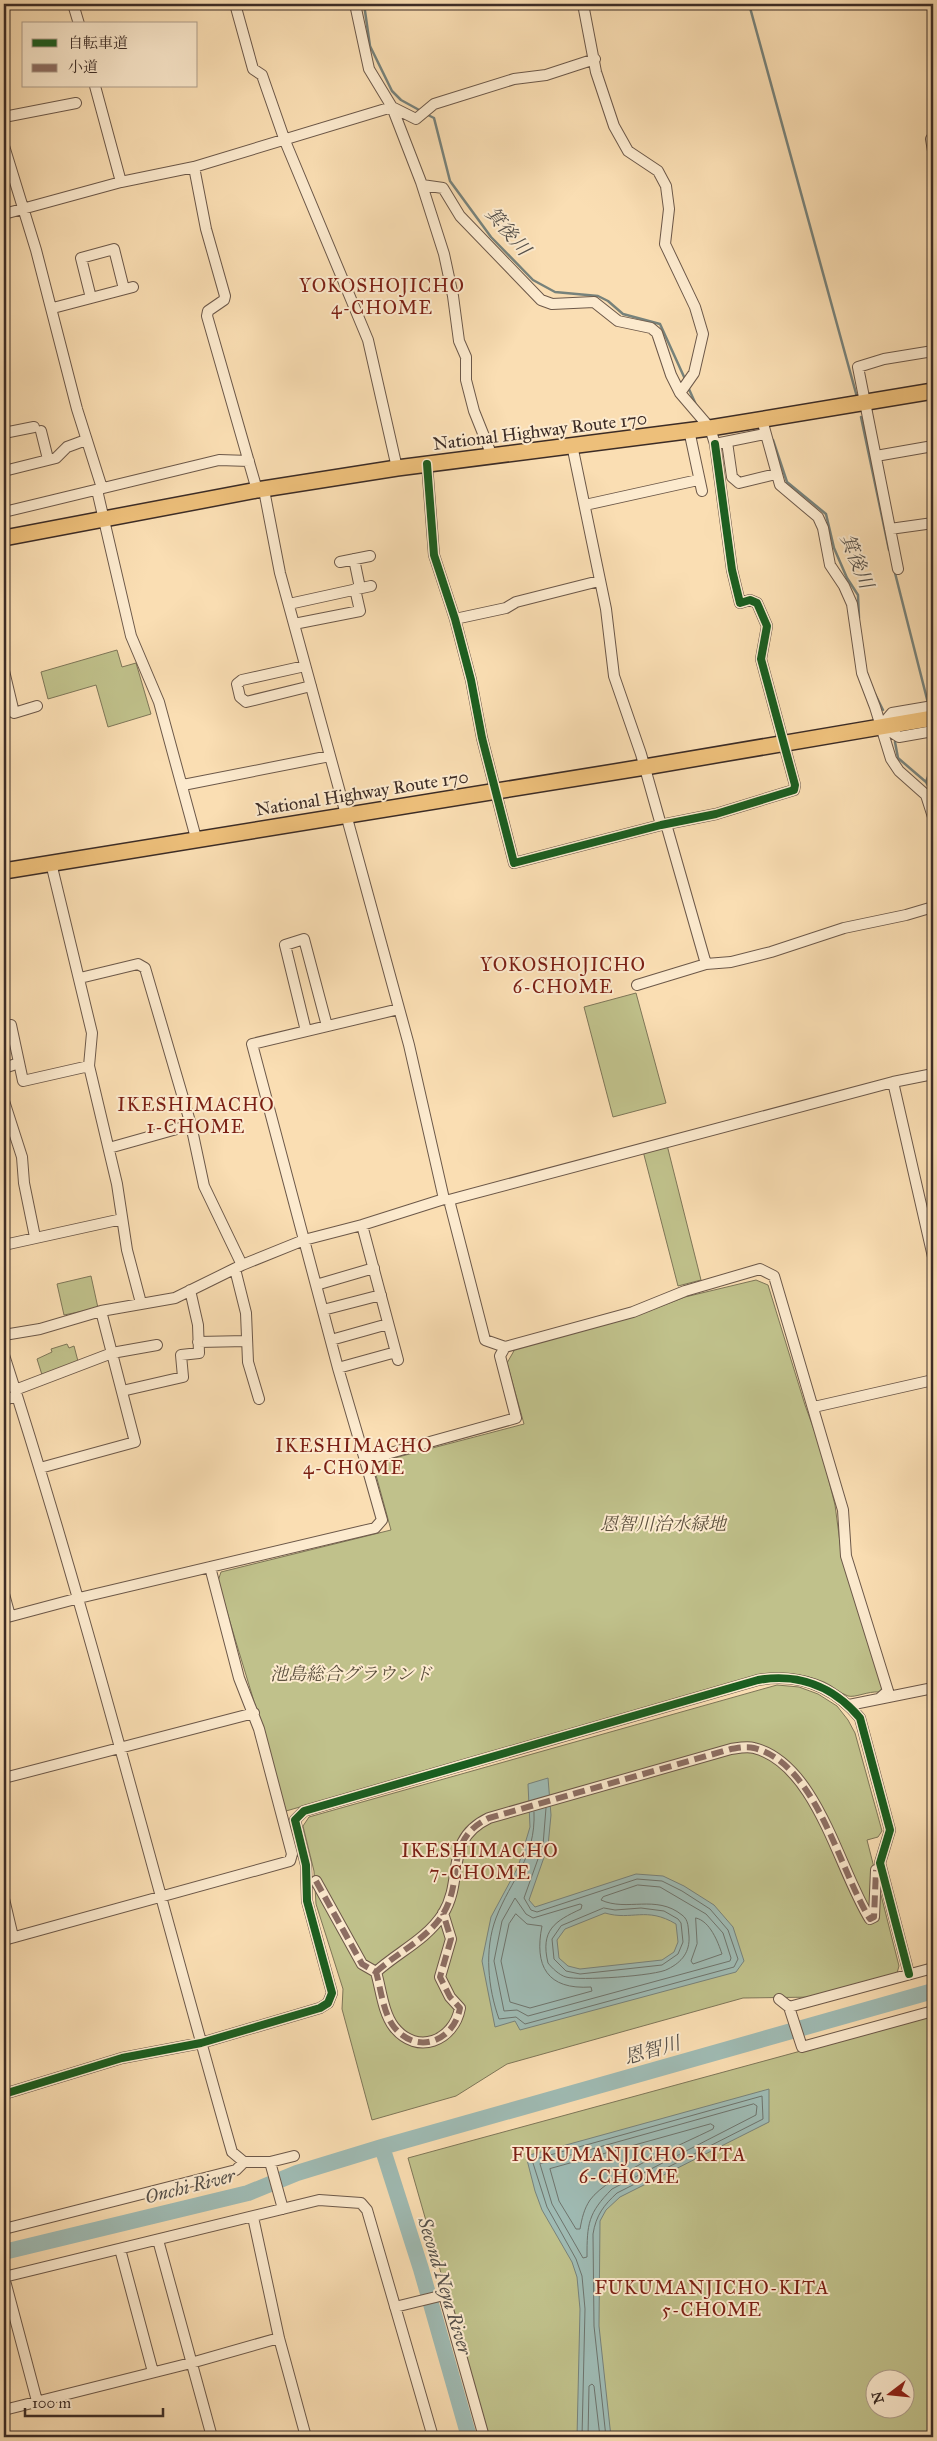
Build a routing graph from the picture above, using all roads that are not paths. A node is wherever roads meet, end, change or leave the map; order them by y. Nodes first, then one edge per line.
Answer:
1 (73, 4) edge
2 (236, 4) edge
3 (356, 4) edge
4 (583, 4) edge
5 (78, 22) edge
6 (594, 59) junction
7 (96, 88) edge
8 (76, 103) dead end
9 (392, 107) junction
10 (4, 117) edge
11 (933, 136) edge
12 (285, 141) junction
13 (4, 146) edge
14 (933, 151) edge
15 (194, 167) junction
16 (121, 182) junction
17 (422, 185) junction
18 (22, 209) junction
19 (4, 214) edge
20 (91, 298) junction
21 (53, 308) junction
22 (933, 351) edge
23 (933, 391) edge
24 (680, 393) junction
25 (866, 402) junction
26 (763, 427) junction
27 (710, 428) junction
28 (689, 430) junction
29 (4, 433) edge
30 (86, 440) junction
31 (727, 442) junction
32 (715, 444) junction
33 (572, 446) junction
34 (933, 446) edge
35 (492, 456) junction
36 (876, 456) junction
37 (48, 459) junction
38 (249, 461) junction
39 (428, 464) junction
40 (397, 468) junction
41 (4, 471) edge
42 (776, 474) junction
43 (698, 480) junction
44 (99, 489) junction
45 (260, 490) junction
46 (702, 491) dead end
47 (585, 505) junction
48 (4, 512) edge
49 (104, 520) junction
50 (933, 523) edge
51 (890, 529) junction
52 (4, 538) edge
53 (370, 556) dead end
54 (354, 559) junction
55 (340, 562) dead end
56 (898, 569) dead end
57 (599, 581) junction
58 (362, 588) junction
59 (289, 604) junction
60 (455, 619) junction
61 (294, 624) junction
62 (306, 666) junction
63 (4, 671) edge
64 (311, 686) junction
65 (37, 706) dead end
66 (933, 706) edge
67 (933, 718) edge
68 (881, 726) junction
69 (933, 731) edge
70 (785, 744) junction
71 (330, 756) junction
72 (645, 767) junction
73 (183, 785) junction
74 (497, 791) junction
75 (346, 815) junction
76 (933, 817) edge
77 (664, 825) junction
78 (196, 838) junction
79 (51, 863) junction
80 (4, 871) edge
81 (933, 907) edge
82 (706, 964) junction
83 (80, 978) junction
84 (637, 985) dead end
85 (399, 1009) junction
86 (11, 1025) dead end
87 (327, 1026) junction
88 (306, 1031) junction
89 (19, 1063) junction
90 (89, 1066) junction
91 (4, 1068) edge
92 (933, 1074) edge
93 (893, 1082) junction
94 (4, 1101) edge
95 (191, 1125) junction
96 (109, 1148) junction
97 (446, 1200) junction
98 (122, 1219) junction
99 (362, 1225) junction
100 (35, 1237) junction
101 (304, 1240) junction
102 (4, 1245) edge
103 (933, 1257) edge
104 (239, 1267) junction
105 (374, 1268) junction
106 (316, 1285) junction
107 (190, 1290) junction
108 (381, 1295) junction
109 (140, 1303) junction
110 (323, 1310) junction
111 (100, 1311) junction
112 (388, 1324) junction
113 (4, 1334) edge
114 (331, 1340) junction
115 (247, 1341) junction
116 (198, 1342) junction
117 (157, 1345) dead end
118 (505, 1347) junction
119 (112, 1353) junction
120 (4, 1355) edge
121 (338, 1368) junction
122 (933, 1380) edge
123 (122, 1391) junction
124 (16, 1393) junction
125 (259, 1399) dead end
126 (4, 1400) edge
127 (814, 1407) junction
128 (365, 1460) junction
129 (40, 1468) junction
130 (210, 1567) junction
131 (4, 1594) edge
132 (79, 1598) junction
133 (7, 1617) edge
134 (933, 1688) edge
135 (880, 1698) junction
136 (849, 1705) junction
137 (254, 1713) junction
138 (118, 1748) junction
139 (4, 1778) edge
140 (281, 1814) junction
141 (295, 1820) junction
142 (876, 1870) dead end
143 (316, 1881) dead end
144 (159, 1897) junction
145 (4, 1899) edge
146 (443, 1914) junction
147 (9, 1938) edge
148 (933, 1968) edge
149 (376, 1972) junction
150 (909, 1974) junction
151 (778, 1999) dead end
152 (933, 2011) edge
153 (791, 2012) junction
154 (201, 2043) junction
155 (4, 2094) edge
156 (294, 2156) dead end
157 (244, 2162) junction
158 (270, 2162) junction
159 (283, 2209) junction
160 (253, 2217) junction
161 (4, 2229) edge
162 (158, 2240) junction
163 (120, 2249) junction
164 (4, 2277) edge
165 (395, 2307) junction
166 (279, 2338) junction
167 (191, 2363) junction
168 (153, 2372) junction
169 (37, 2401) junction
170 (4, 2410) edge
171 (212, 2437) edge
172 (306, 2437) edge
173 (433, 2437) edge
174 (484, 2437) edge

1 - 5 street
2 - 12 street
3 - 9 street
4 - 6 street
6 - 9 street
6 - 24 street
7 - 16 street
8 - 10 street
9 - 12 street
9 - 17 street
11 - 14 street
12 - 15 street
12 - 40 street
13 - 18 street
15 - 16 street
15 - 38 street
16 - 18 street
17 - 24 street
17 - 35 street
18 - 19 street
18 - 21 street
20 - 20 street
20 - 21 street
21 - 30 street
22 - 25 street
23 - 25 highway, National Highway Route 170
24 - 27 street
25 - 26 highway, National Highway Route 170
25 - 36 street
26 - 27 highway, National Highway Route 170
26 - 31 street
26 - 42 street
27 - 28 highway, National Highway Route 170
27 - 32 street
28 - 33 highway, National Highway Route 170
28 - 43 street
29 - 37 street
30 - 37 street
30 - 44 street
31 - 32 street
31 - 42 street
32 - 70 street
33 - 35 highway, National Highway Route 170
33 - 47 street
34 - 36 street
35 - 39 highway, National Highway Route 170
36 - 51 street
37 - 41 street
38 - 44 street
38 - 45 street
39 - 40 highway, National Highway Route 170
39 - 60 street
40 - 45 highway, National Highway Route 170
42 - 68 street
43 - 46 street
43 - 47 street
44 - 48 street
44 - 49 street
45 - 49 highway, National Highway Route 170
45 - 59 street
47 - 57 street
49 - 52 highway, National Highway Route 170
49 - 73 street
50 - 51 street
51 - 56 street
53 - 54 street
54 - 55 street
54 - 58 street
57 - 60 street
57 - 72 street
58 - 59 street
58 - 61 street
59 - 61 street
60 - 74 street
61 - 62 street
62 - 64 street
62 - 64 street
63 - 65 street
64 - 71 street
66 - 68 street
67 - 68 highway, National Highway Route 170
68 - 69 street
68 - 70 highway, National Highway Route 170
68 - 76 street
70 - 72 highway, National Highway Route 170
70 - 77 street
71 - 73 street
71 - 75 street
72 - 74 highway, National Highway Route 170
72 - 77 street
73 - 78 street
74 - 75 highway, National Highway Route 170
74 - 77 street
75 - 78 highway, National Highway Route 170
75 - 85 street
77 - 82 street
78 - 79 highway, National Highway Route 170
79 - 80 highway, National Highway Route 170
79 - 83 street
81 - 82 street
82 - 84 street
83 - 90 street
83 - 95 street
85 - 87 street
85 - 97 street
86 - 89 street
87 - 88 street
87 - 88 street
88 - 101 street
89 - 90 street
89 - 91 street
90 - 96 street
92 - 93 street
93 - 97 street
93 - 103 street
94 - 100 street
95 - 96 street
95 - 104 street
96 - 98 street
97 - 99 street
97 - 118 street
98 - 100 street
98 - 109 street
99 - 101 street
99 - 105 street
100 - 102 street
101 - 104 street
101 - 106 street
104 - 107 street
104 - 115 street
105 - 106 street
105 - 108 street
106 - 110 street
107 - 109 street
107 - 116 street
108 - 110 street
108 - 112 street
109 - 111 street
110 - 114 street
111 - 113 street
111 - 119 street
112 - 114 street
112 - 121 street
114 - 121 street
115 - 116 street
115 - 125 street
116 - 123 street
117 - 119 street
118 - 127 street
118 - 128 street
119 - 123 street
119 - 124 street
120 - 124 street
121 - 128 street
122 - 127 street
123 - 129 street
124 - 126 street
124 - 129 street
127 - 135 street
128 - 130 street
129 - 132 street
130 - 132 street
130 - 137 street
131 - 133 street
132 - 133 street
132 - 138 street
134 - 135 street
135 - 136 street
136 - 141 street
136 - 150 street
137 - 138 street
137 - 140 street
138 - 139 street
138 - 144 street
140 - 141 street
140 - 144 street
141 - 154 street
142 - 146 street
143 - 149 street
144 - 147 street
144 - 154 street
145 - 147 street
146 - 149 street
146 - 149 street
148 - 150 street
150 - 153 street
151 - 153 street
152 - 153 street
154 - 155 street
154 - 157 street
156 - 158 street
157 - 158 street
157 - 161 street
158 - 159 street
159 - 160 street
159 - 165 street
160 - 162 street
160 - 166 street
162 - 163 street
162 - 167 street
163 - 164 street
163 - 168 street
164 - 169 street
165 - 173 street
165 - 174 street
166 - 167 street
166 - 172 street
167 - 168 street
167 - 171 street
168 - 169 street
169 - 170 street

